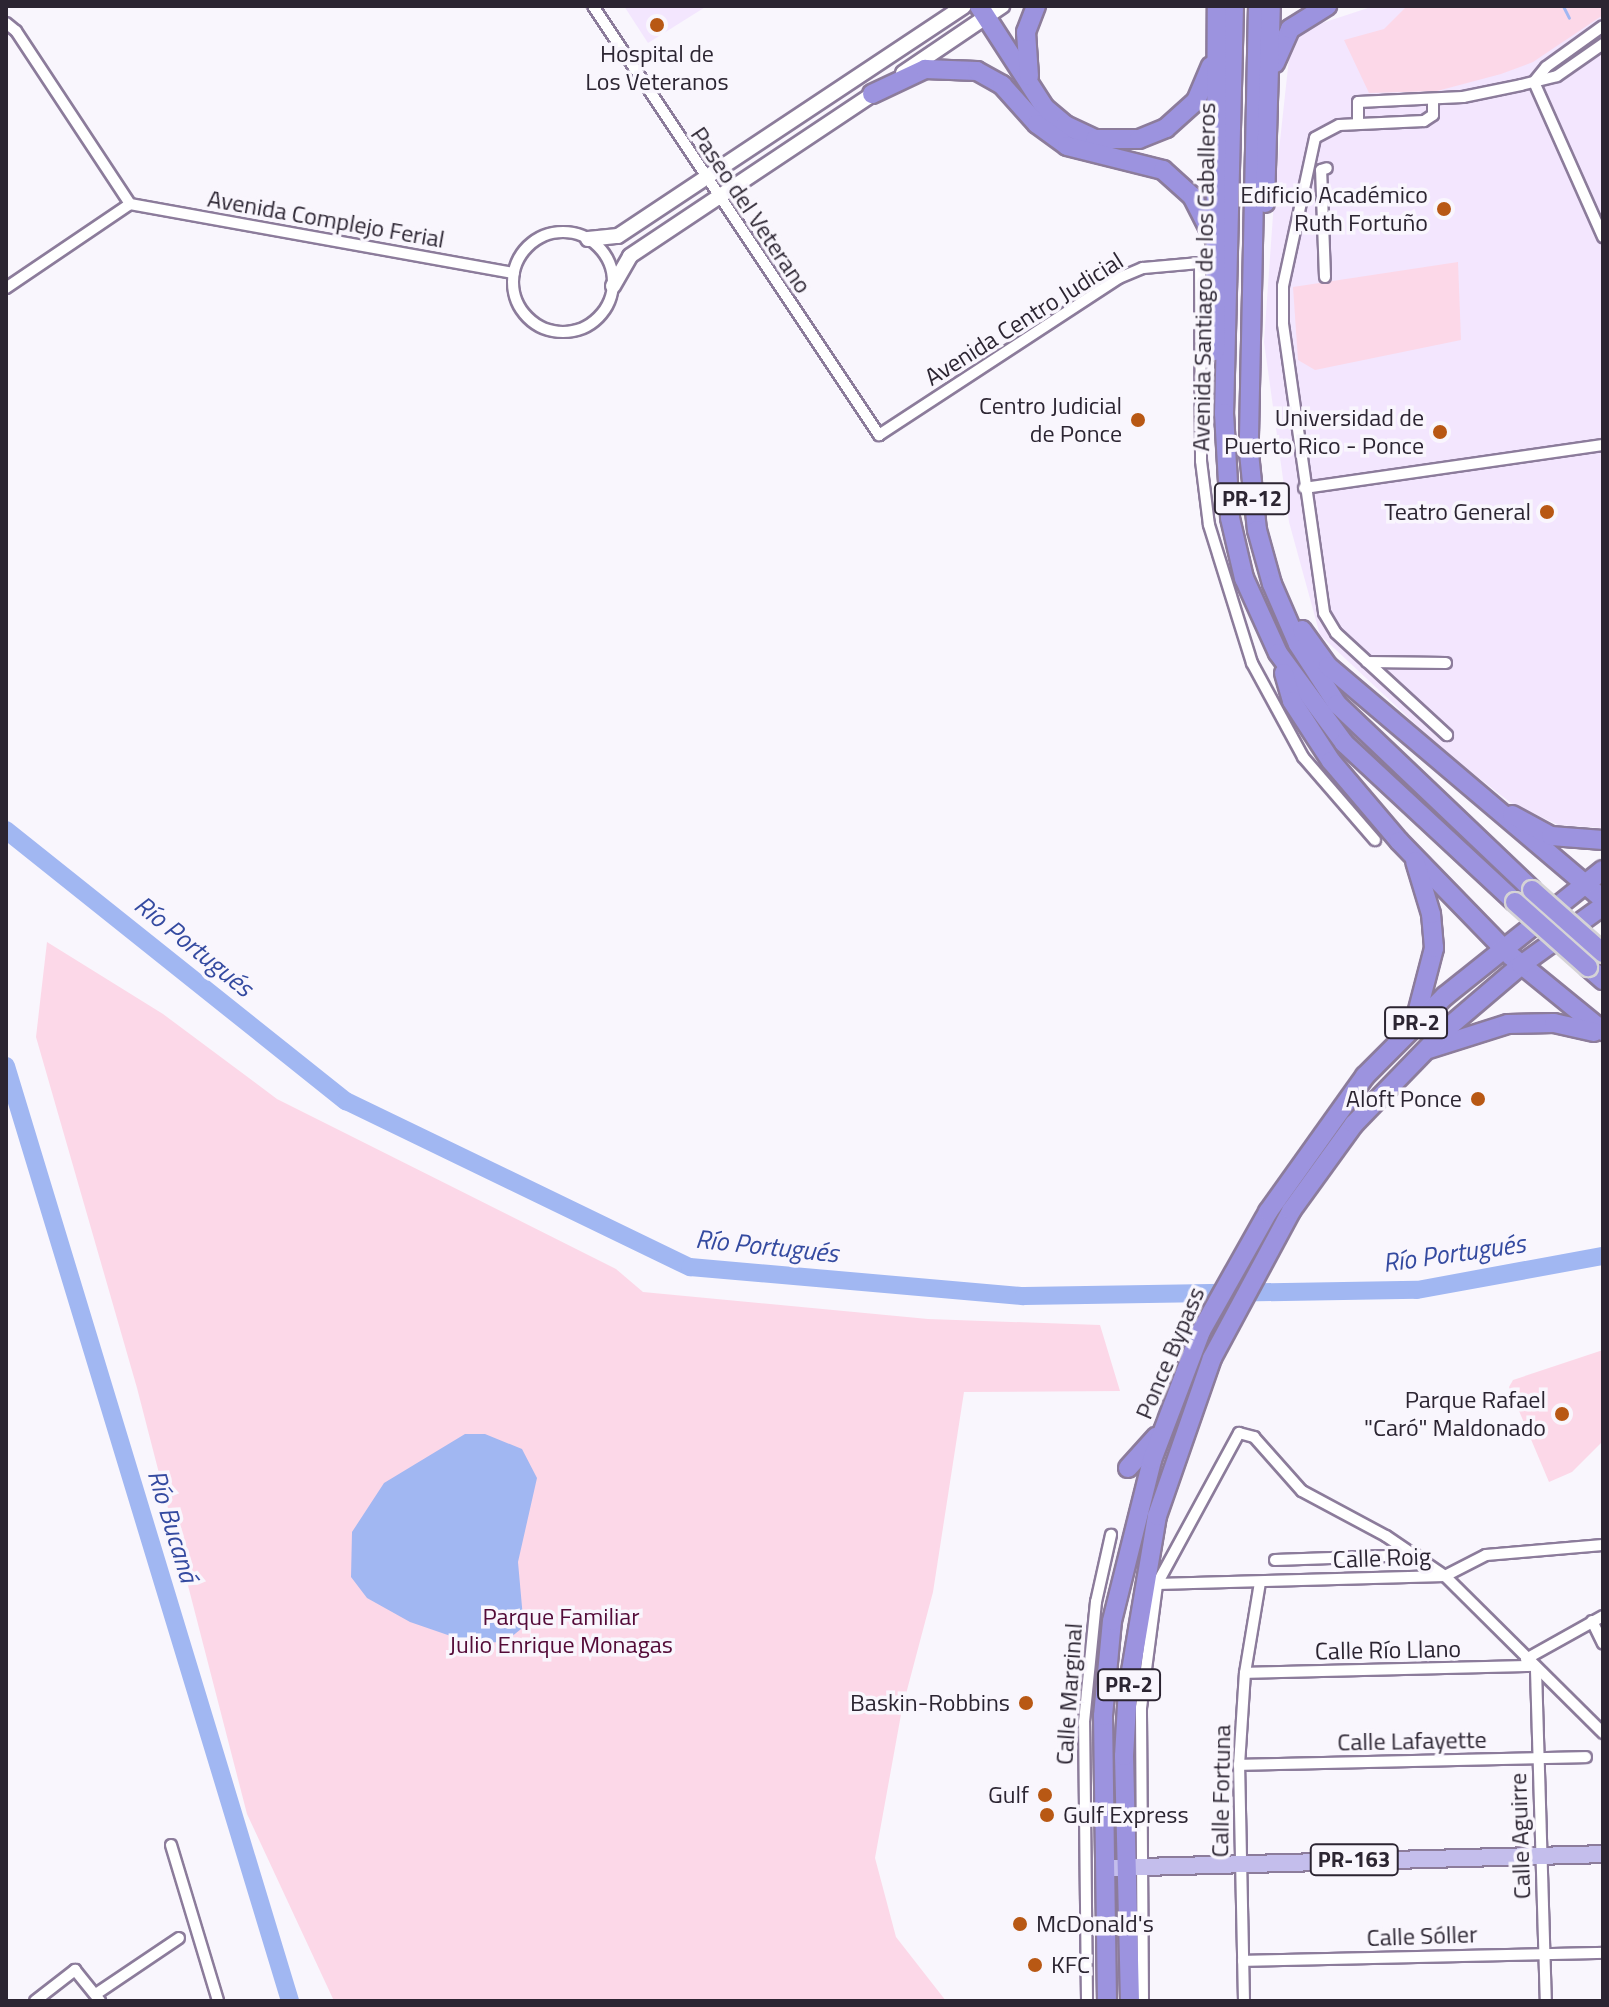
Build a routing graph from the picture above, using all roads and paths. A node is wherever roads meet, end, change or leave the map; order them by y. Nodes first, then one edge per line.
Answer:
1 (593, 6) edge
2 (964, 6) edge
3 (1002, 6) edge
4 (1036, 6) edge
5 (1217, 6) edge
6 (1234, 6) edge
7 (1258, 6) edge
8 (1271, 6) edge
9 (1327, 6) edge
10 (982, 11) edge
11 (6, 23) edge
12 (1603, 26) edge
13 (1603, 44) edge
14 (1216, 52) junction
15 (1272, 74) junction
16 (1534, 82) junction
17 (1031, 87) junction
18 (872, 94) junction
19 (1433, 99) junction
20 (1358, 124) junction
21 (1305, 172) junction
22 (705, 178) junction
23 (717, 197) junction
24 (130, 204) junction
25 (1212, 235) junction
26 (1603, 237) edge
27 (588, 239) junction
28 (1252, 249) junction
29 (514, 273) junction
30 (1325, 277) dead end
31 (613, 286) junction
32 (6, 288) edge
33 (1225, 379) junction
34 (879, 435) joint
35 (1603, 445) edge
36 (1304, 488) junction
37 (1272, 584) junction
38 (1278, 653) junction
39 (1367, 662) junction
40 (1446, 663) dead end
41 (1447, 735) dead end
42 (1468, 789) junction
43 (1375, 840) dead end
44 (1603, 840) edge
45 (1413, 855) junction
46 (1603, 870) edge
47 (1584, 885) junction
48 (1603, 899) edge
49 (1603, 906) edge
50 (1503, 947) junction
51 (1603, 953) edge
52 (1521, 965) junction
53 (1603, 980) edge
54 (1414, 1025) junction
55 (1603, 1033) edge
56 (1422, 1051) junction
57 (1163, 1428) junction
58 (1128, 1468) dead end
59 (1111, 1535) dead end
60 (1603, 1545) edge
61 (1416, 1555) junction
62 (1275, 1560) dead end
63 (1445, 1576) junction
64 (1260, 1582) junction
65 (1157, 1584) junction
66 (1598, 1618) edge
67 (1603, 1644) edge
68 (1531, 1665) junction
69 (1245, 1673) junction
70 (1096, 1682) junction
71 (1598, 1724) edge
72 (1603, 1733) edge
73 (1586, 1757) dead end
74 (1538, 1758) junction
75 (1239, 1765) junction
76 (171, 1845) dead end
77 (1603, 1854) edge
78 (1541, 1855) junction
79 (1240, 1864) junction
80 (1134, 1866) junction
81 (1106, 1868) junction
82 (179, 1938) dead end
83 (1543, 1953) junction
84 (1603, 1953) edge
85 (1243, 1961) junction
86 (98, 1998) edge
87 (35, 2001) edge
88 (218, 2001) edge
89 (1087, 2001) edge
90 (1107, 2001) edge
91 (1130, 2001) edge
92 (1143, 2001) edge
93 (1244, 2001) edge
94 (1546, 2001) edge

1 - 22 street, Paseo del Veterano
2 - 22 street
3 - 10 street
4 - 17 highway
5 - 14 highway
6 - 33 highway, Avenida Santiago de los Caballeros / PR-12
7 - 28 highway, Avenida Santiago de los Caballeros / PR-12
8 - 15 highway
9 - 15 highway
10 - 17 highway
10 - 18 street
11 - 24 street
12 - 16 street
13 - 16 street
14 - 17 highway
14 - 25 highway
15 - 28 highway
16 - 19 street
16 - 26 street
18 - 23 street
18 - 25 highway
19 - 20 street
19 - 20 street
20 - 21 street
21 - 30 street
21 - 36 street
22 - 23 street, Paseo del Veterano
22 - 27 street
23 - 31 street
23 - 34 street, Paseo del Veterano
24 - 29 street, Avenida Complejo Ferial
24 - 32 street
25 - 33 highway
27 - 29 street
27 - 31 street
28 - 37 highway, Avenida Santiago de los Caballeros / PR-12
29 - 31 street
33 - 38 highway, Avenida Santiago de los Caballeros / PR-12
34 - 43 street, Avenida Centro Judicial
35 - 36 street
36 - 39 street
37 - 42 highway
37 - 51 highway, Avenida Santiago de los Caballeros / PR-12, bridge
38 - 45 highway
38 - 53 highway, Avenida Santiago de los Caballeros / PR-12, bridge
39 - 40 street
39 - 41 street
42 - 44 highway
42 - 47 highway
45 - 50 highway
45 - 54 highway
46 - 47 highway, Ponce Bypass / PR-2
47 - 48 highway
47 - 50 highway, Ponce Bypass / PR-2
49 - 52 highway, Ponce Bypass / PR-2
50 - 52 highway
50 - 54 highway, Ponce Bypass / PR-2
52 - 55 highway
52 - 56 highway, Ponce Bypass / PR-2
54 - 57 highway, Ponce Bypass / PR-2
55 - 56 highway
56 - 80 highway, Ponce Bypass / PR-2
57 - 58 highway
57 - 70 highway, Ponce Bypass / PR-2
59 - 70 street, Calle Marginal
60 - 63 street, Calle Roig
61 - 62 street
61 - 63 street
61 - 65 street
63 - 64 street, Calle Roig
63 - 68 street
64 - 65 street, Calle Roig
64 - 69 street, Calle Fortuna
65 - 80 street
66 - 67 street
66 - 68 street
68 - 69 street, Calle Río Llano
68 - 71 street
68 - 74 street, Calle Aguirre
69 - 75 street, Calle Fortuna
70 - 81 highway, Ponce Bypass / PR-2
70 - 89 street, Calle Marginal
71 - 72 street
73 - 74 street, Calle Lafayette
74 - 75 street, Calle Lafayette
74 - 78 street, Calle Aguirre
75 - 79 street, Calle Fortuna
76 - 88 street
77 - 78 main road, PR-163
78 - 79 main road, PR-163
78 - 83 street, Calle Aguirre
79 - 80 main road, PR-163
79 - 85 street, Calle Fortuna
80 - 81 main road, PR-163
80 - 91 highway, Ponce Bypass / PR-2
80 - 92 street
81 - 90 highway, Ponce Bypass / PR-2
82 - 86 street
83 - 84 street, Calle Sóller
83 - 85 street, Calle Sóller
83 - 94 street, Calle Aguirre
85 - 93 street, Calle Fortuna
86 - 87 street

